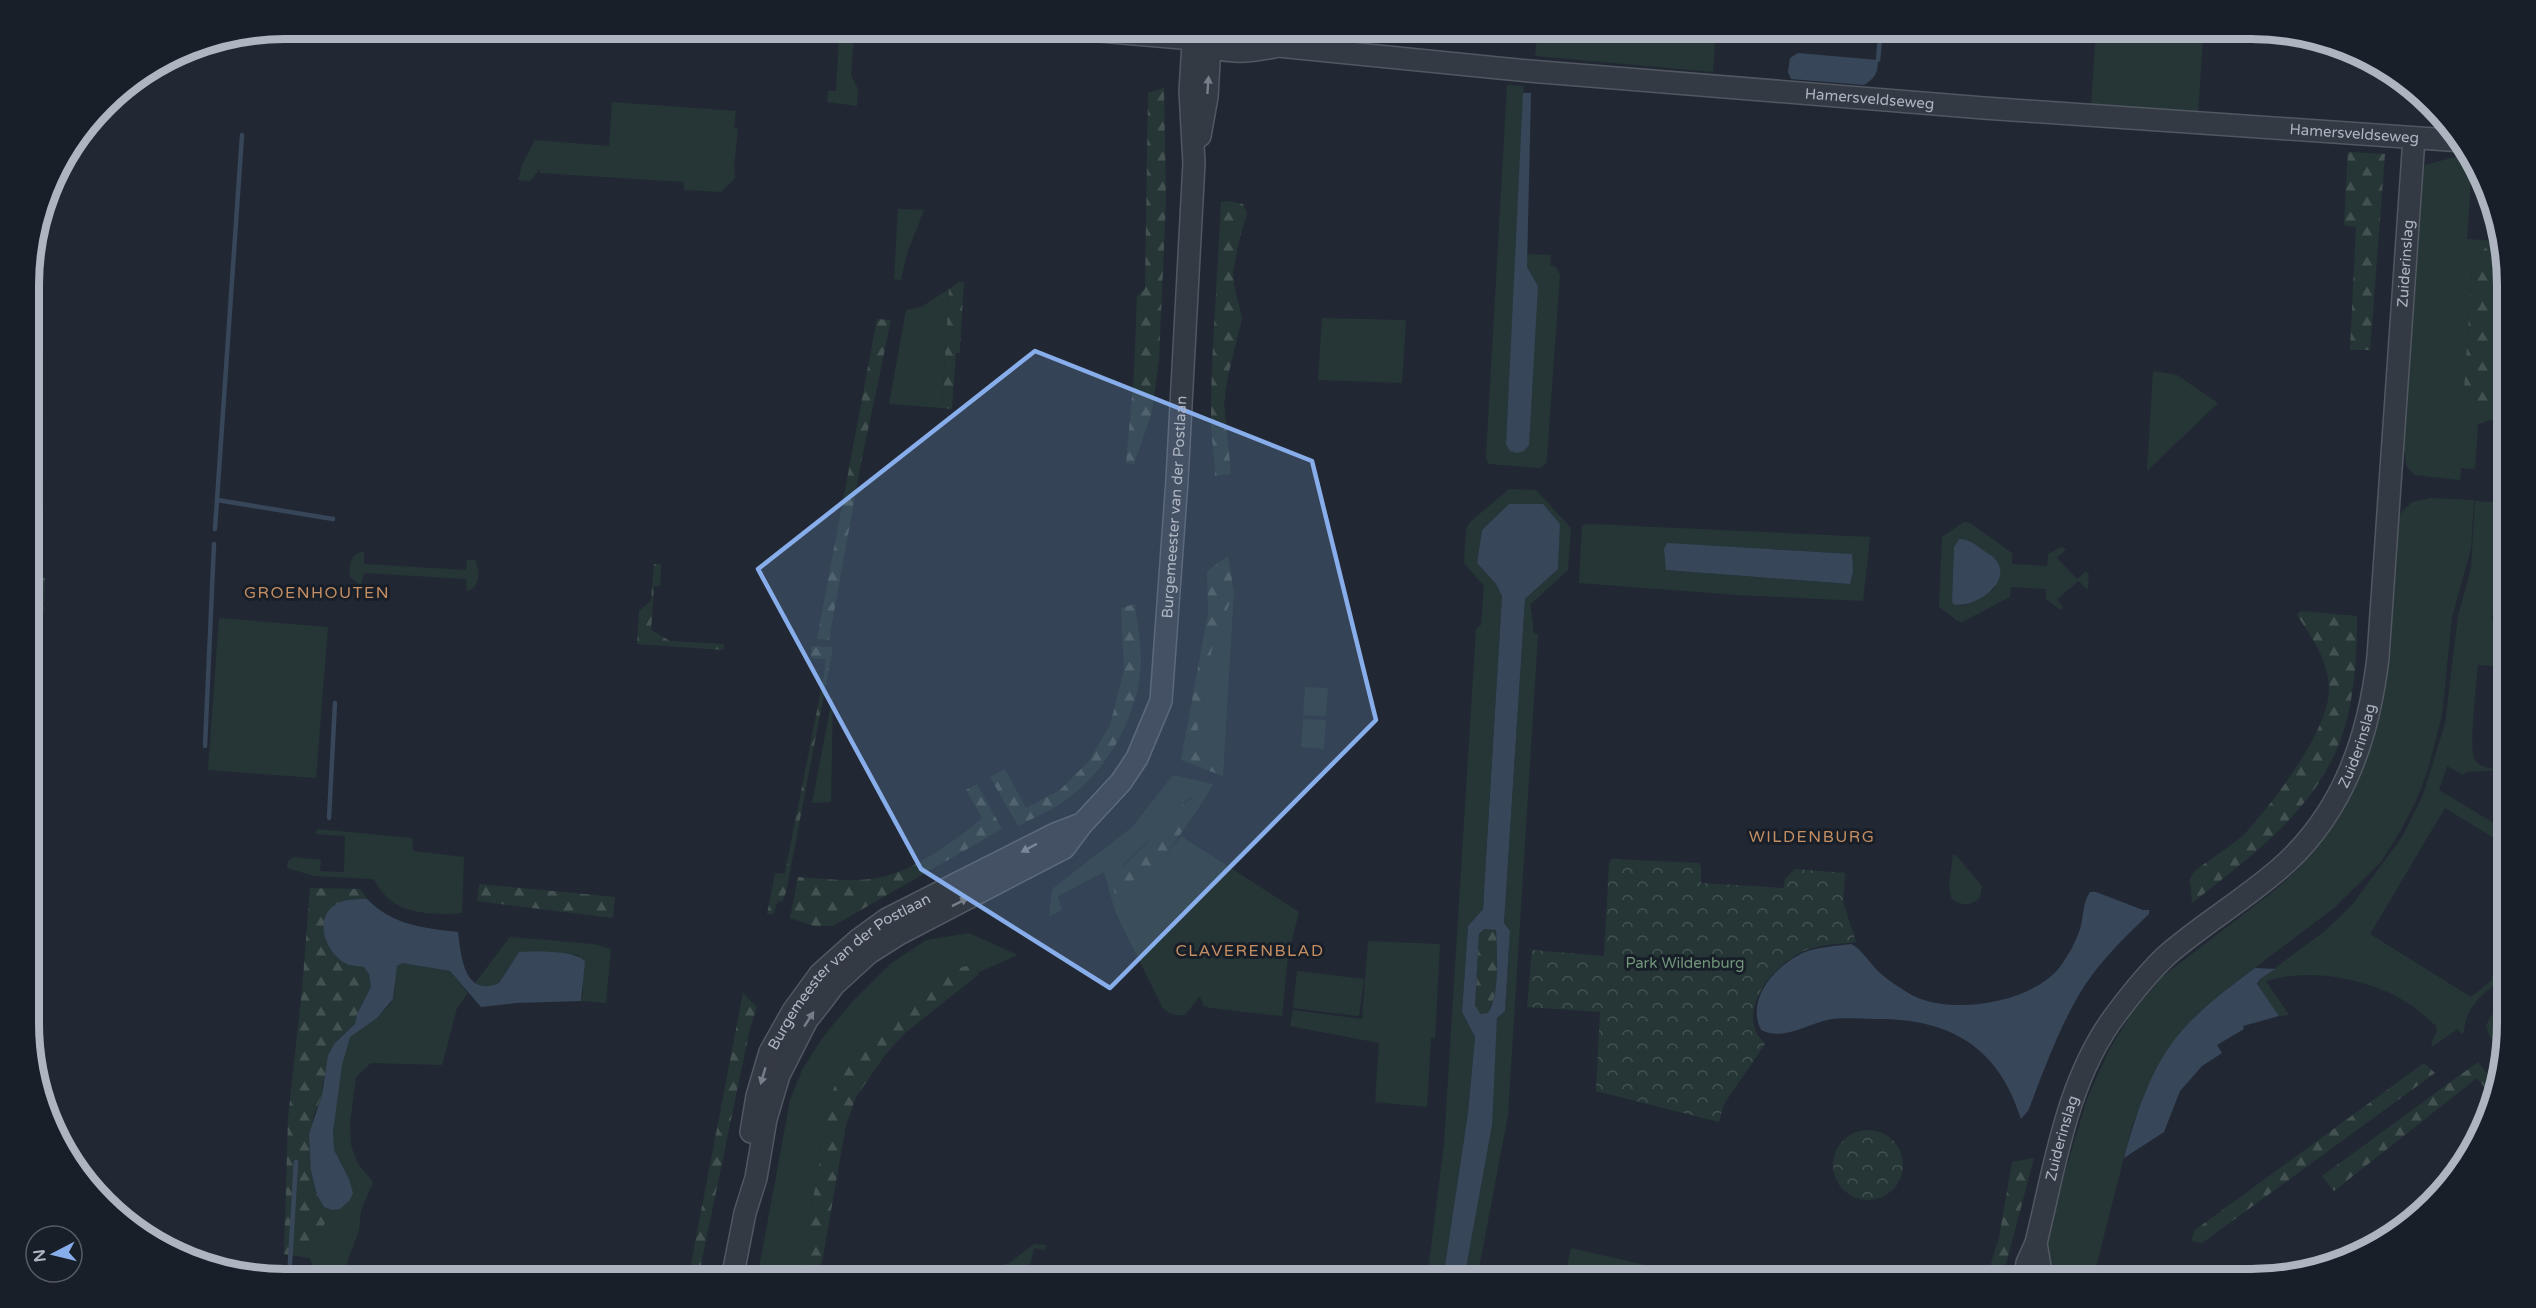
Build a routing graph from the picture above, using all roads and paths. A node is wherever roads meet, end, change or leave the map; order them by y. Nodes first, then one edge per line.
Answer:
1 (1203, 39) edge
2 (1262, 39) edge
3 (2414, 138) junction
4 (2450, 140) edge
5 (2036, 1243) junction
6 (734, 1269) edge
7 (2026, 1269) edge
8 (2040, 1269) edge

1 - 6 street, Burgemeester van der Postlaan
2 - 3 street, Hamersveldseweg
3 - 4 street, Hamersveldseweg
3 - 5 street, Zuiderinslag
5 - 7 street, Zuiderinslag
5 - 8 street, Zuiderinslag

